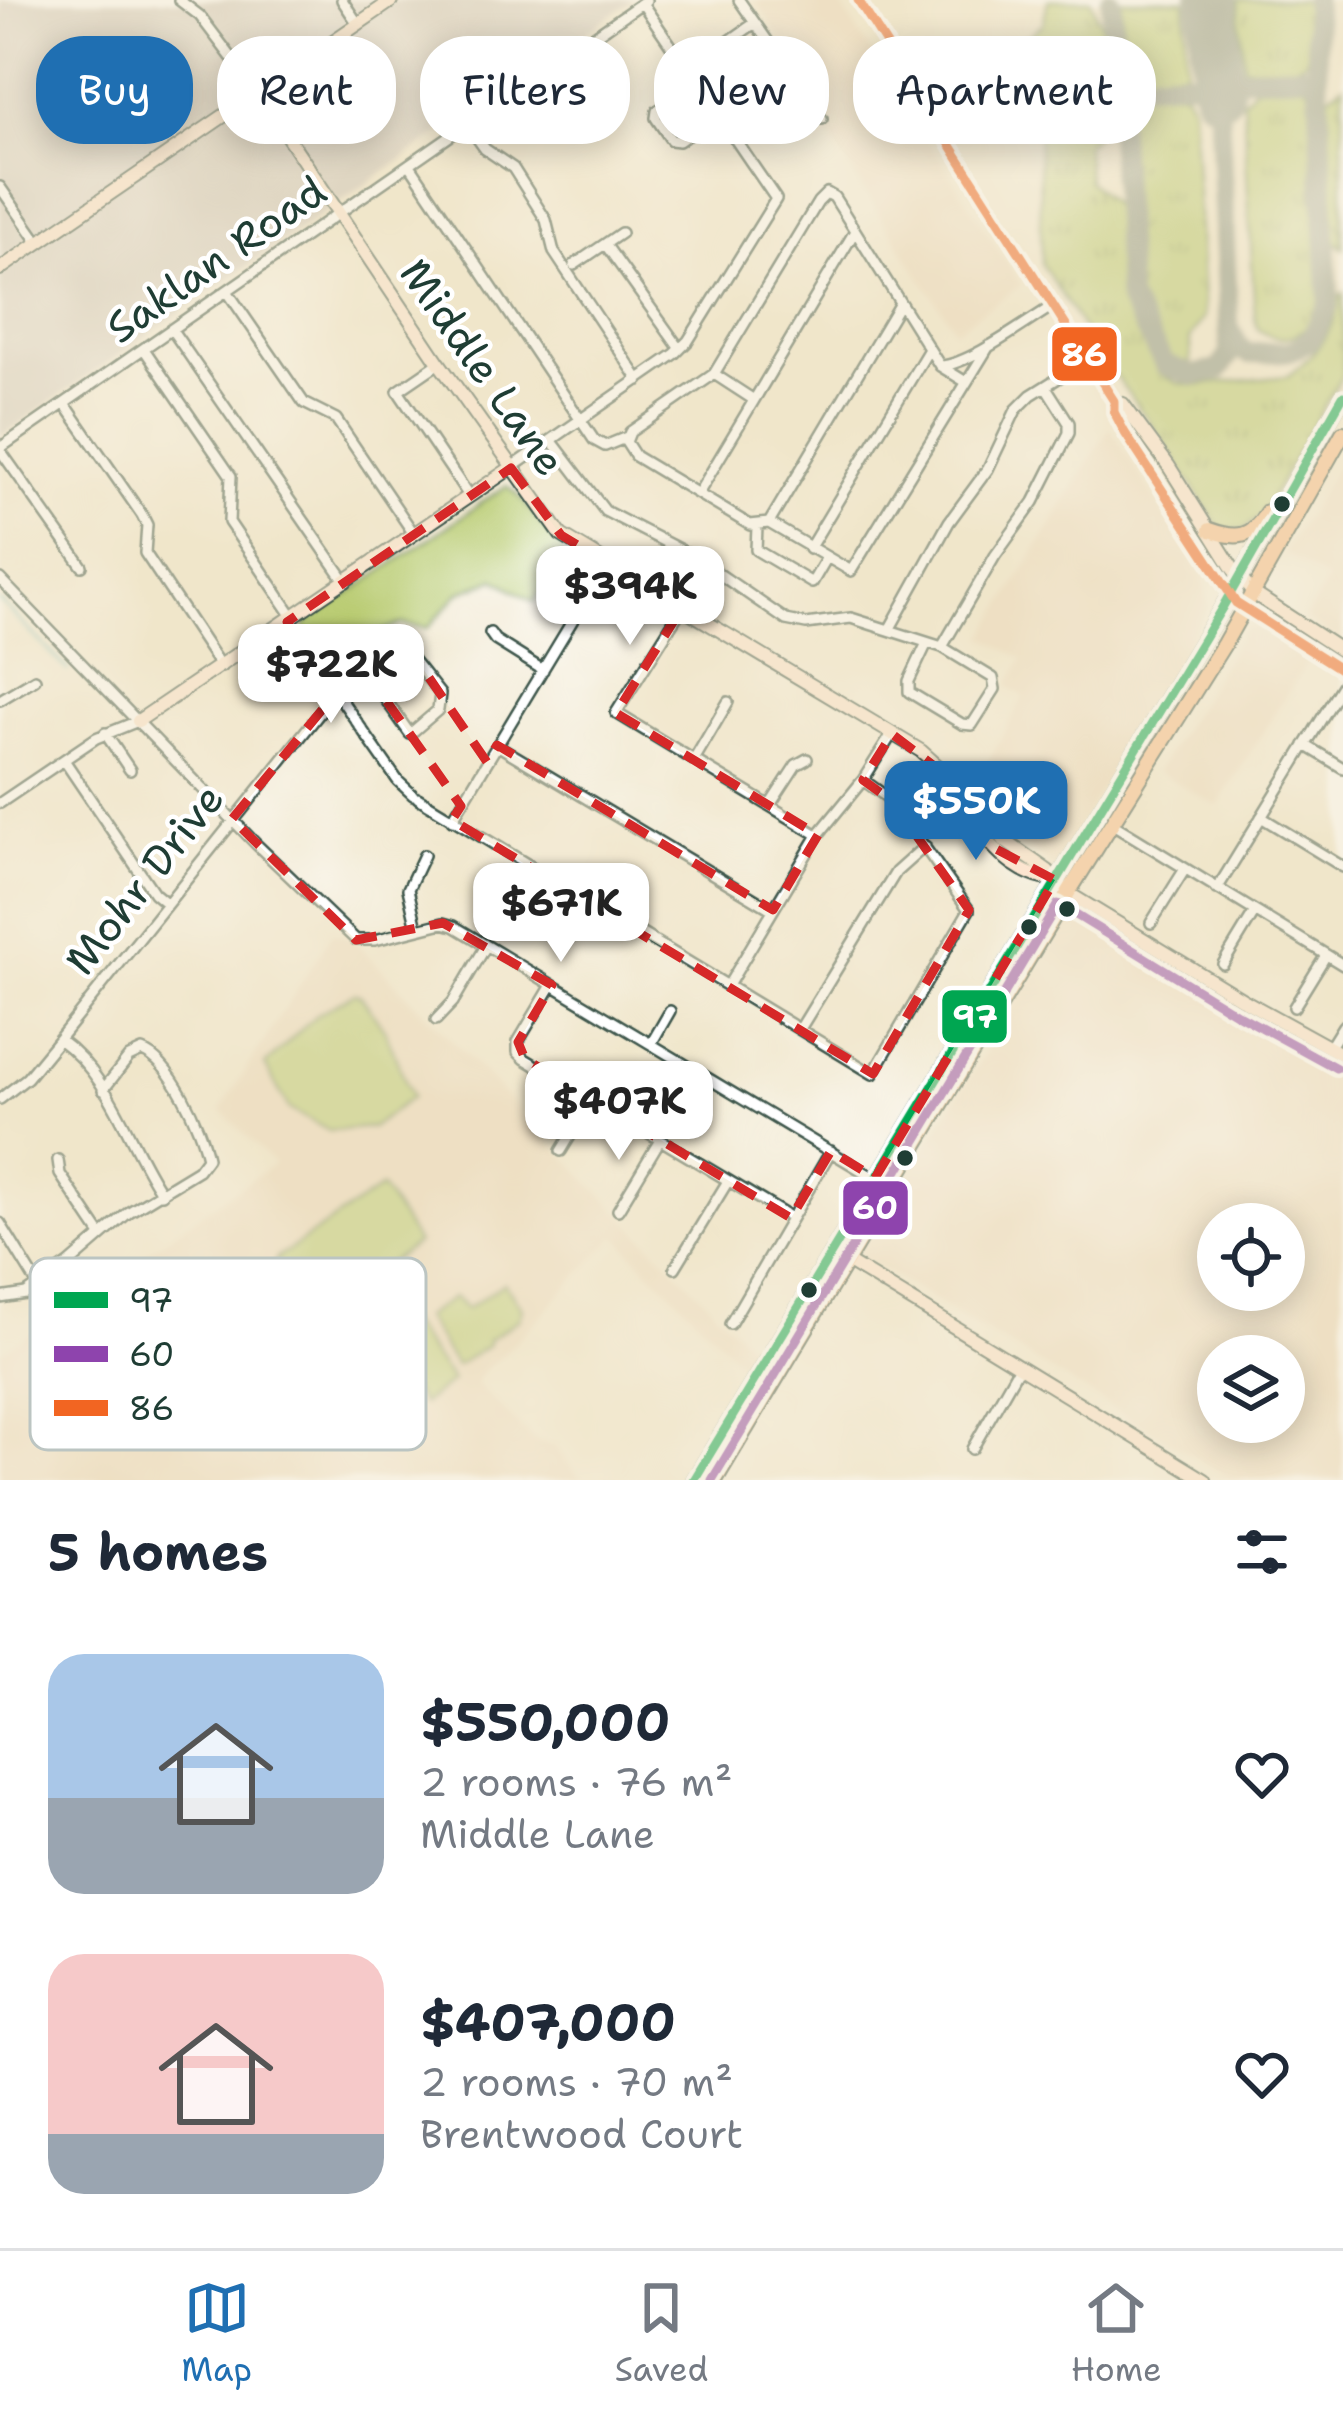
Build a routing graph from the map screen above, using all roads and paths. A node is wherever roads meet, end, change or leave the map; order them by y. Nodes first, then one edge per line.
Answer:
1 (179, 0) edge
2 (342, 0) edge
3 (393, 0) edge
4 (739, 0) edge
5 (858, 0) edge
6 (644, 1) edge
7 (754, 23) junction
8 (358, 25) junction
9 (341, 36) edge
10 (594, 36) edge
11 (666, 36) edge
12 (736, 36) edge
13 (763, 36) edge
14 (217, 38) edge
15 (217, 119) edge
16 (292, 144) edge
17 (438, 144) edge
18 (481, 144) edge
19 (738, 144) edge
20 (410, 164) junction
21 (0, 187) edge
22 (339, 215) junction
23 (855, 231) junction
24 (621, 233) dead end
25 (39, 243) junction
26 (604, 244) junction
27 (574, 266) dead end
28 (0, 269) edge
29 (227, 291) junction
30 (900, 303) junction
31 (1053, 306) junction
32 (172, 330) junction
33 (989, 346) junction
34 (144, 349) junction
35 (680, 350) junction
36 (929, 350) junction
37 (1087, 360) junction
38 (439, 363) junction
39 (940, 366) junction
40 (714, 374) junction
41 (639, 380) junction
42 (966, 382) junction
43 (1046, 387) junction
44 (754, 400) junction
45 (1114, 401) junction
46 (1341, 401) edge
47 (65, 404) junction
48 (580, 420) junction
49 (1343, 433) edge
50 (1125, 434) junction
51 (627, 436) junction
52 (551, 440) junction
53 (1314, 447) junction
54 (0, 449) edge
55 (1168, 466) junction
56 (511, 467) junction
57 (1323, 470) junction
58 (698, 494) junction
59 (470, 496) junction
60 (769, 524) junction
61 (757, 527) junction
62 (1210, 530) junction
63 (414, 534) junction
64 (809, 549) junction
65 (826, 559) junction
66 (606, 565) junction
67 (82, 566) dead end
68 (1240, 578) junction
69 (0, 579) edge
70 (346, 582) junction
71 (1253, 593) junction
72 (1229, 596) junction
73 (682, 608) junction
74 (1244, 610) junction
75 (290, 620) junction
76 (889, 630) junction
77 (490, 633) dead end
78 (926, 645) junction
79 (942, 647) junction
80 (1343, 652) edge
81 (361, 665) junction
82 (221, 667) junction
83 (543, 670) junction
84 (1343, 671) edge
85 (35, 680) dead end
86 (1343, 684) edge
87 (332, 688) junction
88 (0, 700) edge
89 (728, 702) dead end
90 (138, 721) junction
91 (106, 734) junction
92 (892, 734) junction
93 (497, 745) junction
94 (1305, 745) junction
95 (807, 759) dead end
96 (64, 760) junction
97 (694, 760) junction
98 (1343, 768) edge
99 (130, 770) dead end
100 (863, 780) junction
101 (1, 799) edge
102 (770, 805) junction
103 (1262, 817) junction
104 (232, 819) junction
105 (452, 820) junction
106 (1111, 823) junction
107 (818, 836) junction
108 (925, 846) junction
109 (424, 855) dead end
110 (1343, 867) edge
111 (1185, 869) junction
112 (1054, 880) junction
113 (1217, 889) junction
114 (1068, 893) junction
115 (166, 903) junction
116 (773, 910) junction
117 (1254, 913) junction
118 (1151, 923) dead end
119 (417, 928) junction
120 (486, 946) junction
121 (1326, 955) junction
122 (1223, 964) dead end
123 (1343, 965) edge
124 (729, 984) junction
125 (552, 985) junction
126 (1294, 1007) dead end
127 (670, 1011) dead end
128 (436, 1020) dead end
129 (1343, 1026) edge
130 (800, 1029) junction
131 (59, 1040) junction
132 (651, 1043) junction
133 (1330, 1047) junction
134 (1343, 1055) edge
135 (103, 1090) junction
136 (0, 1100) edge
137 (592, 1100) junction
138 (660, 1140) junction
139 (561, 1151) dead end
140 (831, 1151) junction
141 (58, 1160) dead end
142 (875, 1178) junction
143 (728, 1181) junction
144 (890, 1188) junction
145 (162, 1194) junction
146 (618, 1210) dead end
147 (791, 1218) junction
148 (0, 1223) edge
149 (100, 1235) junction
150 (830, 1251) junction
151 (75, 1258) edge
152 (846, 1261) junction
153 (675, 1268) dead end
154 (30, 1273) edge
155 (30, 1290) edge
156 (0, 1298) edge
157 (730, 1324) dead end
158 (1019, 1366) junction
159 (972, 1449) dead end
160 (694, 1480) edge
161 (715, 1480) edge
162 (1205, 1480) edge

1 - 14 street
2 - 8 street
3 - 8 main road
4 - 7 street
5 - 31 main road
6 - 10 street, Saklan Road
6 - 11 street
7 - 12 street
7 - 13 street
8 - 9 main road
15 - 25 main road
16 - 22 main road, Middle Lane
17 - 20 street, Saklan Road
18 - 41 street
19 - 35 street
20 - 22 street, Saklan Road
20 - 48 street
21 - 25 street
22 - 29 street, Saklan Road
22 - 38 main road, Middle Lane
23 - 30 street
23 - 40 street
23 - 44 street
24 - 26 street
25 - 28 main road
26 - 27 street
26 - 35 street
29 - 32 street, Saklan Road
29 - 63 street
30 - 36 street
30 - 60 street
31 - 33 street
31 - 37 main road
32 - 34 street, Saklan Road
32 - 70 street
33 - 39 street
33 - 42 street
34 - 47 street, Saklan Road
34 - 75 street
35 - 41 street
36 - 39 street
36 - 64 street
37 - 43 street
37 - 45 main road
38 - 56 main road, Middle Lane
38 - 59 street
39 - 42 street
40 - 44 street
40 - 51 street
41 - 48 street
42 - 65 street
43 - 76 street
43 - 79 street
44 - 58 street
45 - 50 main road
45 - 55 main road
46 - 53 main road
46 - 57 main road
47 - 54 street, Saklan Road
47 - 82 street
48 - 51 street
48 - 52 street
49 - 57 main road
50 - 55 main road
50 - 72 main road
51 - 58 street
52 - 56 street
52 - 76 street
53 - 62 main road
53 - 68 main road
54 - 67 street
55 - 62 main road
56 - 59 main road
56 - 66 main road, Middle Lane
57 - 71 main road
58 - 61 street
59 - 63 main road
60 - 61 street
60 - 64 street
61 - 65 street
62 - 68 main road
63 - 70 main road
64 - 65 street
66 - 73 main road, Middle Lane
66 - 83 street
68 - 71 main road
68 - 72 main road
69 - 90 street
70 - 75 main road
71 - 74 main road
71 - 80 main road
72 - 74 main road
72 - 112 main road
73 - 92 main road, Middle Lane
73 - 97 street
74 - 84 main road
74 - 106 main road
75 - 82 main road
75 - 87 street
76 - 78 street
77 - 83 street
78 - 79 street
78 - 79 street
81 - 81 street
81 - 87 street
82 - 90 main road
83 - 93 street
85 - 88 street
86 - 94 street
87 - 104 street, Mohr Drive
87 - 105 street
89 - 97 street
90 - 91 street
90 - 104 street
91 - 96 street
91 - 99 street
92 - 100 street
92 - 112 main road, Middle Lane
93 - 105 street
93 - 116 street
94 - 98 street
94 - 103 street
95 - 102 street
96 - 101 street
96 - 115 street
97 - 102 street
100 - 107 street
100 - 108 street
102 - 107 street
103 - 110 street
103 - 113 street
104 - 115 street, Mohr Drive
104 - 119 street
105 - 124 street
106 - 111 street
106 - 114 main road
107 - 116 street
108 - 130 street
108 - 130 street
109 - 119 street
111 - 113 street
111 - 118 street
112 - 114 main road, Middle Lane
112 - 142 main road
113 - 117 street
114 - 133 main road, Middle Lane
114 - 144 main road
115 - 131 street, Mohr Drive
116 - 124 street
117 - 121 street
117 - 122 street
119 - 120 street
120 - 125 street
120 - 128 street
121 - 123 street
121 - 126 street
124 - 130 street
125 - 132 street
125 - 137 street
127 - 132 street
129 - 133 street
131 - 135 street
131 - 136 street, Mohr Drive
132 - 140 street
133 - 134 main road, Middle Lane
135 - 145 street
135 - 145 street
137 - 138 street
137 - 139 street
138 - 143 street
138 - 146 street
140 - 142 street
140 - 147 street
141 - 149 street
142 - 144 street
142 - 150 main road
143 - 147 street
143 - 153 street
144 - 152 main road
145 - 149 street
147 - 157 street
148 - 154 street
149 - 151 street
150 - 152 main road
150 - 160 main road
152 - 158 main road
152 - 161 main road
155 - 156 street
158 - 159 street
158 - 162 main road

